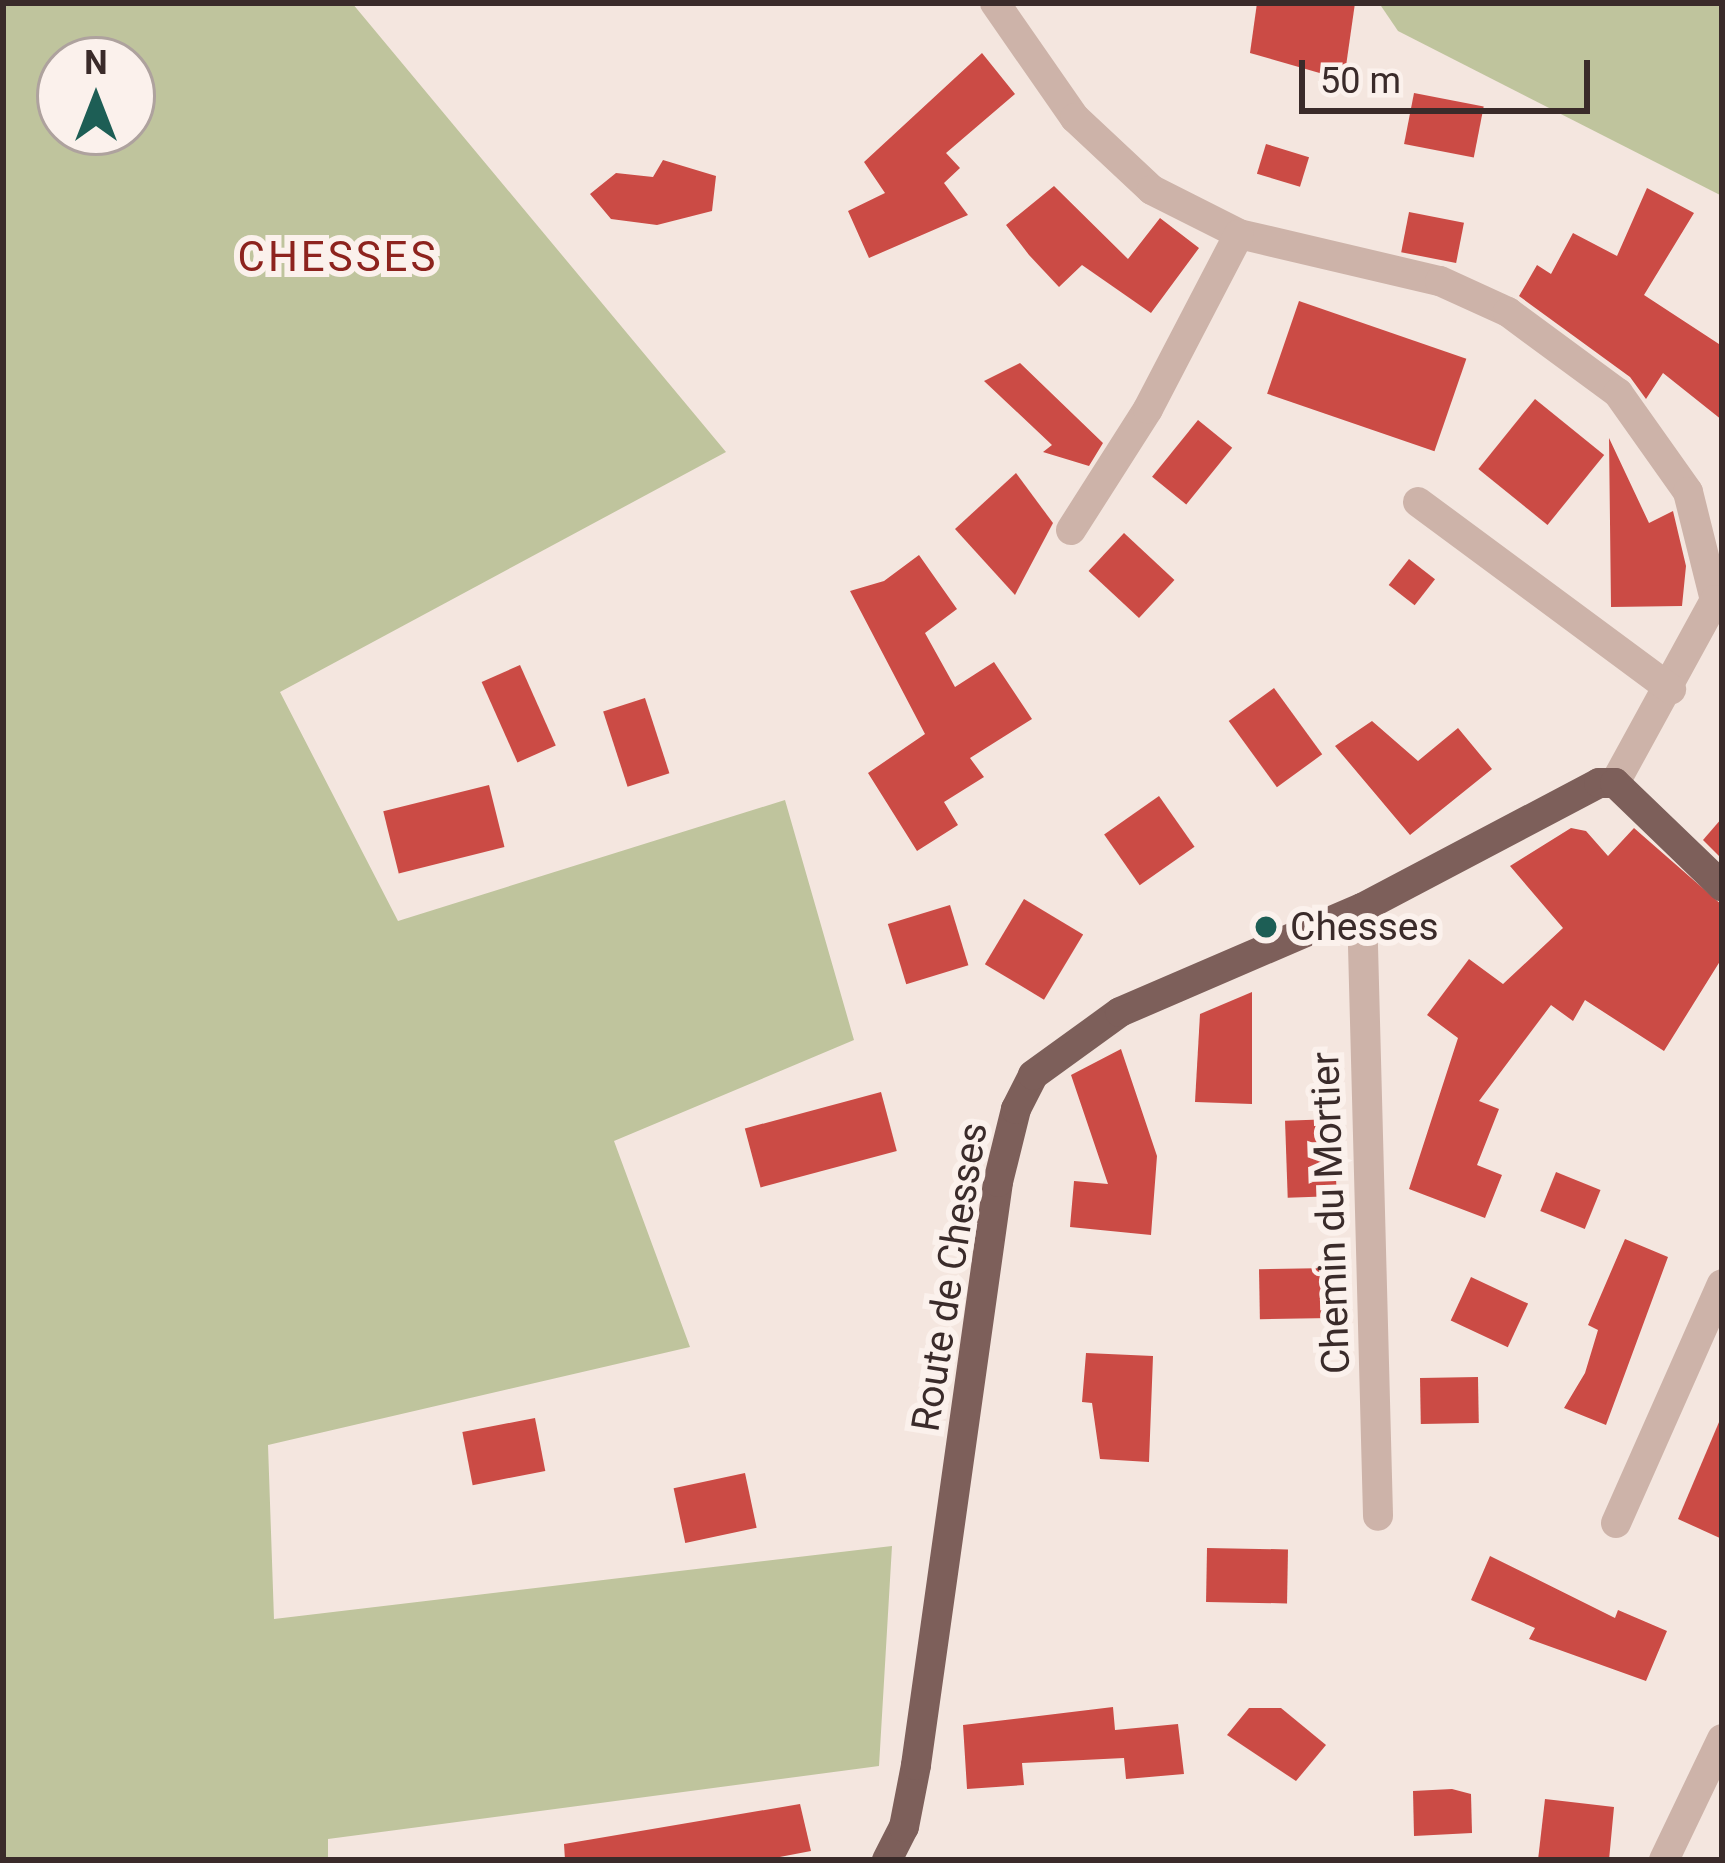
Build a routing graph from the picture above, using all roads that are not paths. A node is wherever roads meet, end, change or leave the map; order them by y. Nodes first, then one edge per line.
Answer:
1 (995, 3) edge
2 (1239, 234) junction
3 (1418, 502) dead end
4 (1071, 530) dead end
5 (1718, 598) edge
6 (1671, 689) junction
7 (1615, 783) junction
8 (1722, 886) edge
9 (1362, 908) junction
10 (1722, 1284) edge
11 (1378, 1516) dead end
12 (1616, 1523) dead end
13 (1722, 1739) edge
14 (887, 1860) edge
15 (1664, 1860) edge

1 - 2 street
2 - 4 street
2 - 5 street
3 - 6 street
5 - 6 street
6 - 7 street
7 - 8 main road
7 - 9 main road, Route de Chesses
9 - 11 street, Chemin du Mortier
9 - 14 main road, Route de Chesses
10 - 12 street
13 - 15 street

